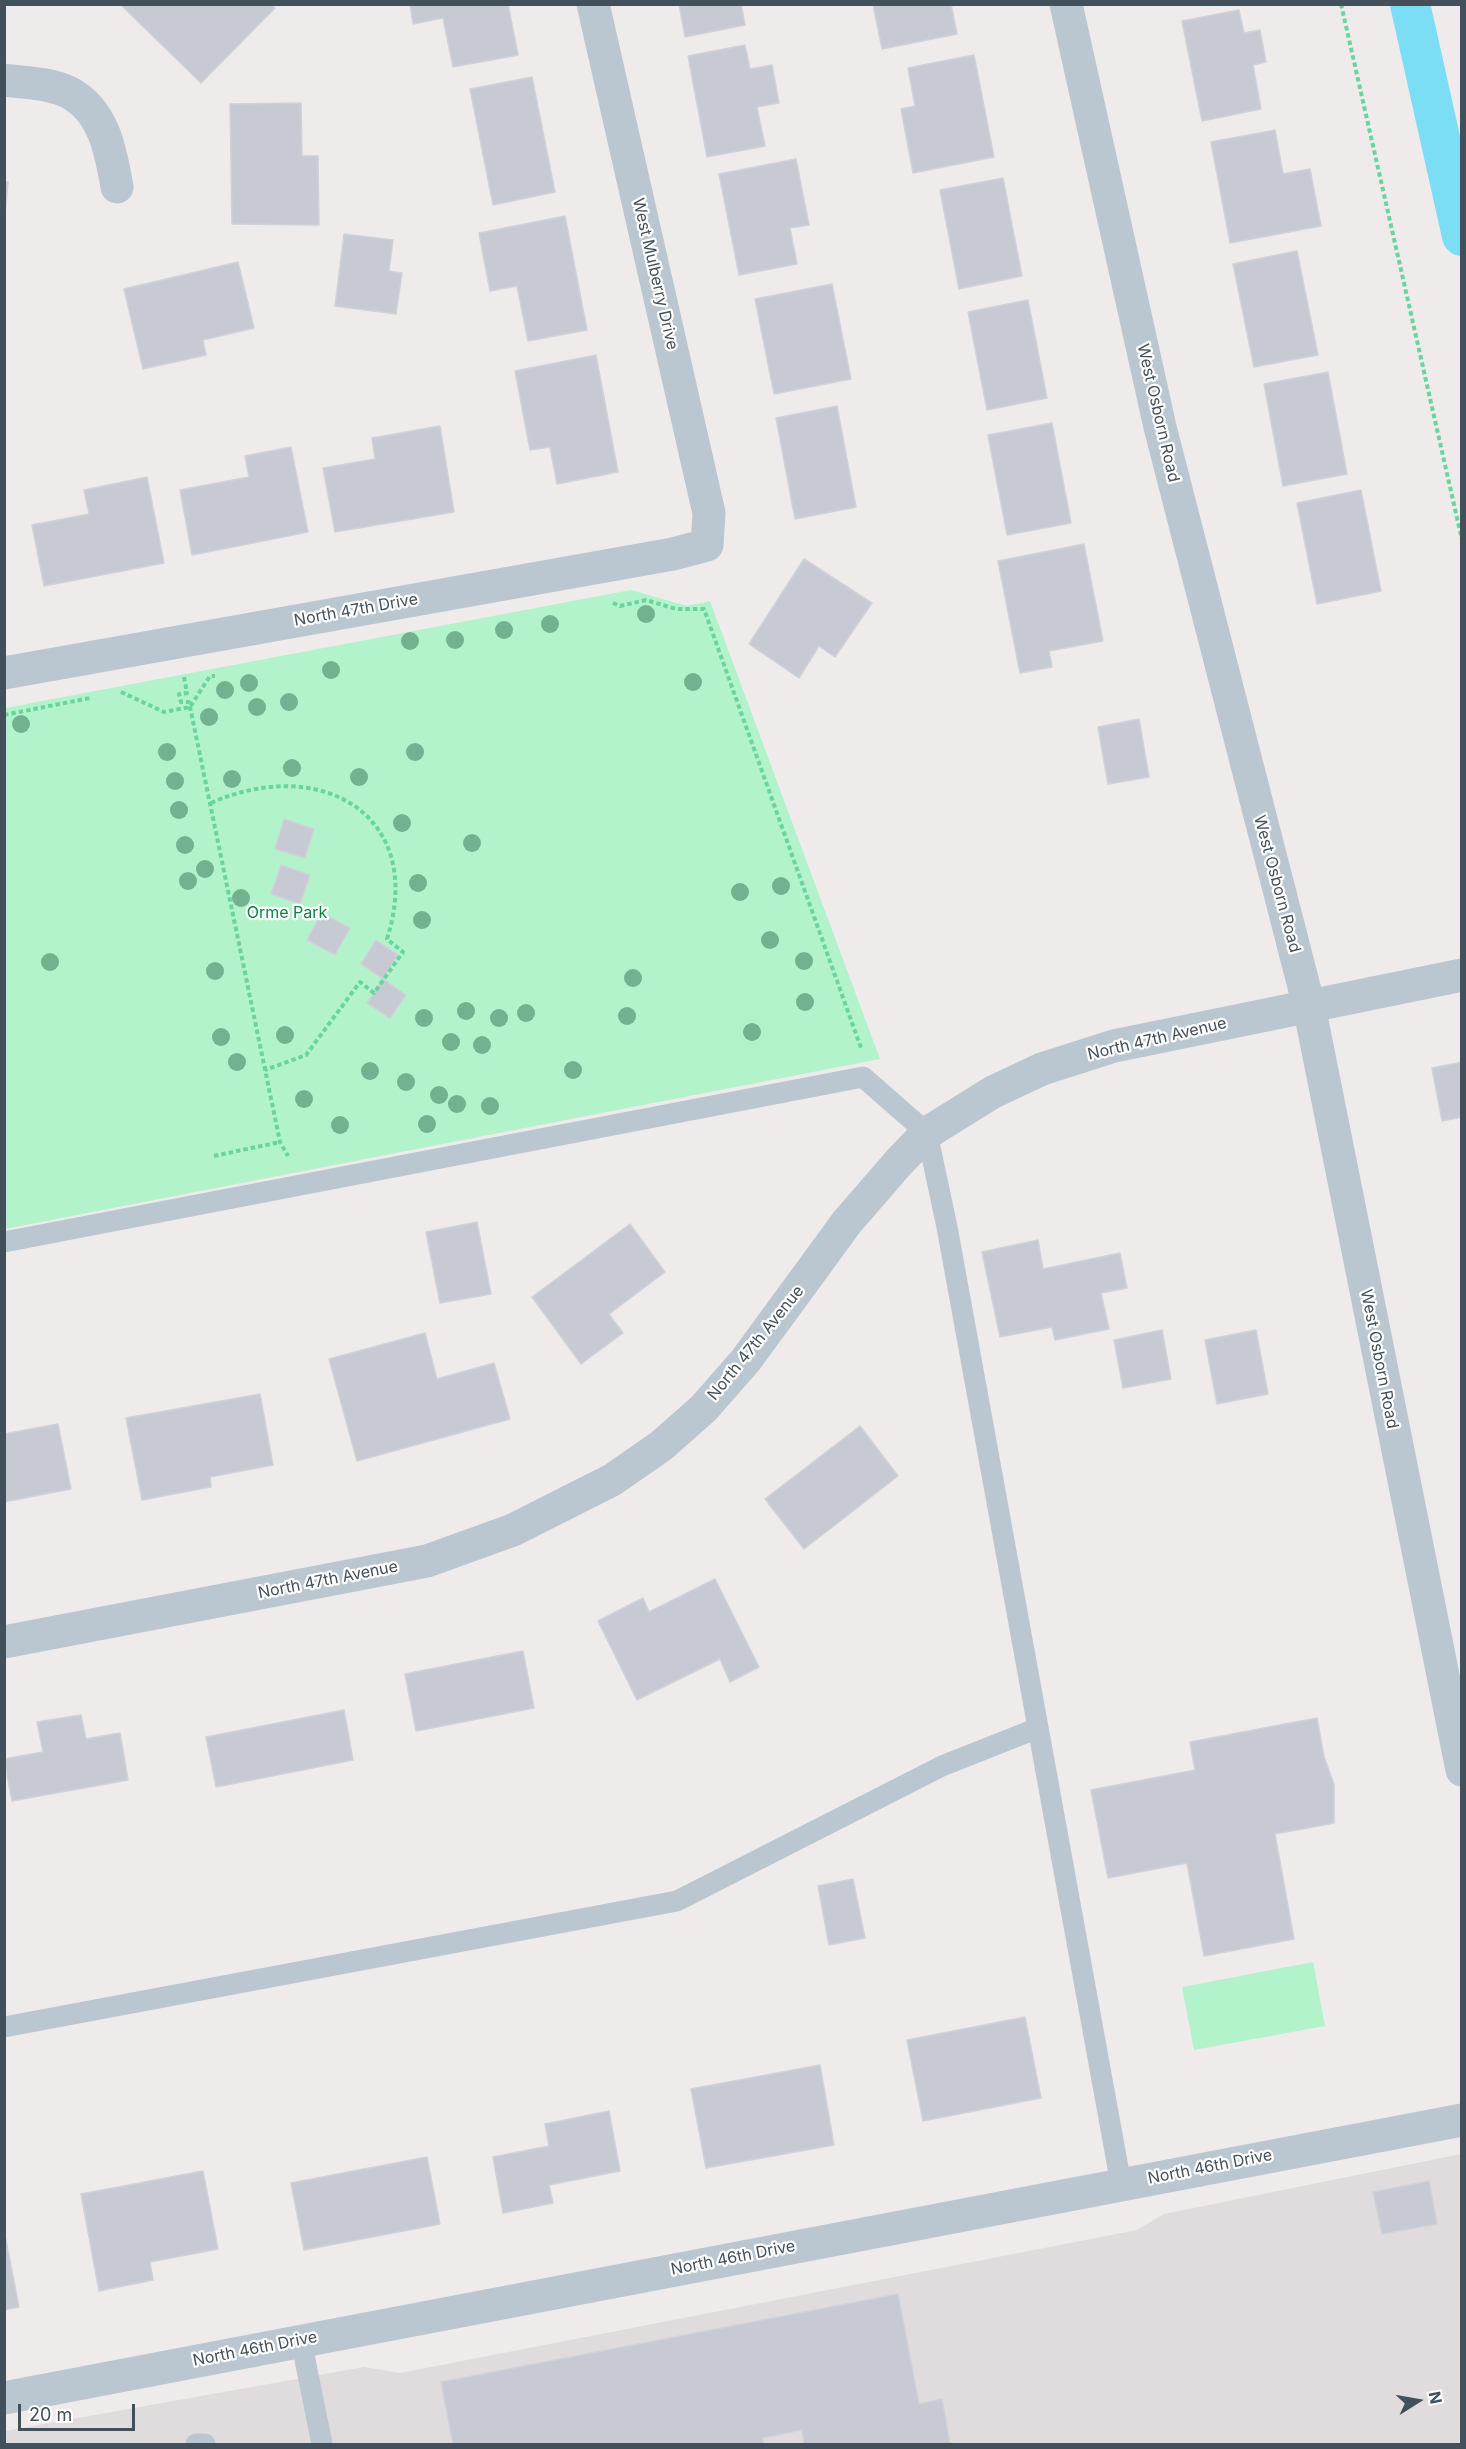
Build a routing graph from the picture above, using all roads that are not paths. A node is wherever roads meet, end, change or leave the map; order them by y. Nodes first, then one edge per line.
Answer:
1 (593, 4) edge
2 (1066, 4) edge
3 (4, 80) edge
4 (117, 187) dead end
5 (707, 545) joint
6 (4, 673) edge
7 (1461, 975) edge
8 (1309, 1006) junction
9 (927, 1133) junction
10 (4, 1242) edge
11 (4, 1642) edge
12 (1038, 1728) junction
13 (1461, 1770) edge
14 (4, 2027) edge
15 (1461, 2120) edge
16 (1121, 2184) junction
17 (301, 2340) junction
18 (4, 2398) edge
19 (196, 2445) edge
20 (206, 2445) edge
21 (322, 2445) edge

1 - 5 street, West Mulberry Drive
2 - 8 street, West Osborn Road
3 - 4 street
5 - 6 street, North 47th Drive
7 - 8 street, North 47th Avenue
8 - 9 street, North 47th Avenue
8 - 13 street, West Osborn Road
9 - 10 lane
9 - 11 street, North 47th Avenue
9 - 12 lane
12 - 14 lane
12 - 16 lane
15 - 16 street, North 46th Drive
16 - 17 street, North 46th Drive
17 - 18 street, North 46th Drive
17 - 21 lane
19 - 20 lane

